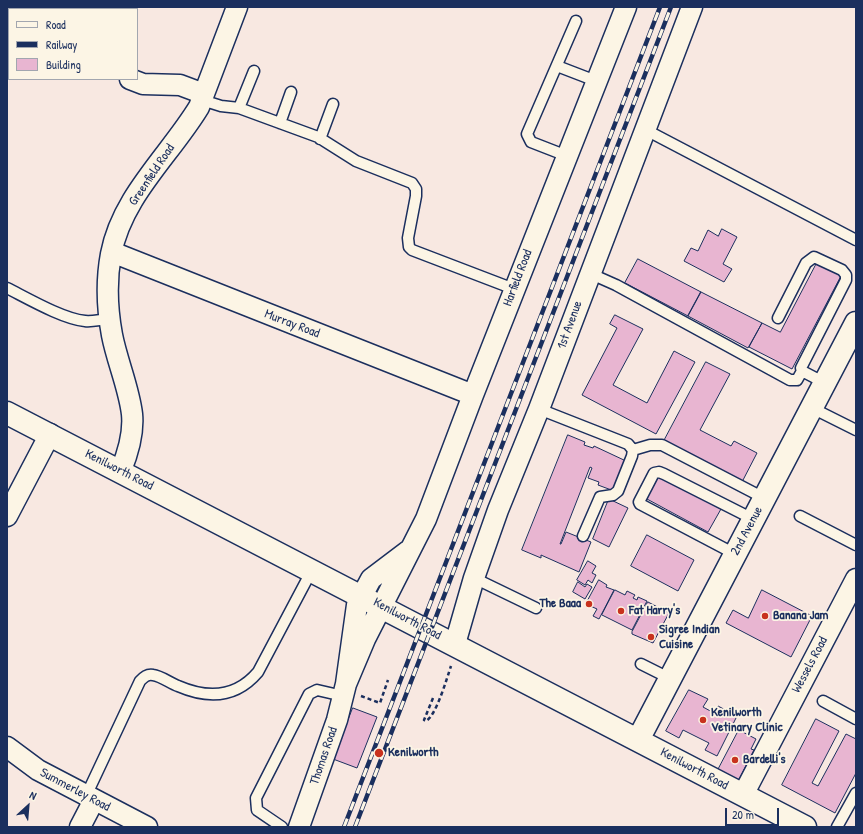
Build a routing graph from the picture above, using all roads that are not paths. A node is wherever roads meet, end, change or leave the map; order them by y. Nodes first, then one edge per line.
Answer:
1 (237, 7) edge
2 (626, 7) edge
3 (692, 7) edge
4 (576, 21) dead end
5 (557, 66) junction
6 (254, 71) dead end
7 (133, 80) edge
8 (596, 81) junction
9 (291, 92) dead end
10 (203, 97) junction
11 (333, 104) dead end
12 (239, 108) junction
13 (280, 123) junction
14 (646, 130) junction
15 (320, 139) junction
16 (567, 156) junction
17 (856, 240) edge
18 (112, 252) junction
19 (589, 273) junction
20 (7, 288) edge
21 (514, 289) junction
22 (778, 318) dead end
23 (110, 319) junction
24 (856, 324) edge
25 (802, 371) junction
26 (825, 383) junction
27 (473, 394) junction
28 (812, 408) junction
29 (539, 409) junction
30 (7, 412) edge
31 (856, 430) edge
32 (50, 434) junction
33 (633, 450) junction
34 (121, 470) junction
35 (764, 498) junction
36 (7, 516) edge
37 (800, 516) dead end
38 (753, 519) junction
39 (583, 536) dead end
40 (856, 545) edge
41 (410, 549) junction
42 (735, 554) junction
43 (312, 570) junction
44 (474, 578) junction
45 (856, 578) edge
46 (361, 595) junction
47 (382, 606) junction
48 (536, 608) dead end
49 (454, 654) junction
50 (641, 664) dead end
51 (669, 678) junction
52 (349, 692) junction
53 (823, 701) dead end
54 (856, 719) edge
55 (638, 740) junction
56 (7, 747) edge
57 (856, 793) edge
58 (743, 794) junction
59 (90, 798) junction
60 (80, 827) edge
61 (147, 827) edge
62 (282, 827) edge
63 (299, 827) edge
64 (806, 827) edge
65 (837, 827) edge

1 - 10 street, Greenfield Road
2 - 8 street, Harfield Road
3 - 14 street, 1st Avenue
4 - 5 lane
5 - 8 lane
5 - 16 lane
6 - 12 lane
7 - 10 street
8 - 16 street, Harfield Road
9 - 13 lane
10 - 12 lane
10 - 18 street, Greenfield Road
11 - 15 lane
12 - 13 lane
13 - 15 lane
14 - 17 lane
14 - 19 street, 1st Avenue
15 - 21 lane
16 - 21 street, Harfield Road
18 - 23 street, Greenfield Road
18 - 27 street, Murray Road
19 - 25 lane
19 - 29 street, 1st Avenue
20 - 23 lane
21 - 27 street, Harfield Road
22 - 25 lane
23 - 34 street, Greenfield Road
24 - 26 street, 2nd Avenue
25 - 26 lane
26 - 28 street, 2nd Avenue
27 - 41 street, Harfield Road
28 - 31 lane
28 - 35 street, 2nd Avenue
29 - 33 lane
29 - 44 street, 1st Avenue
30 - 32 street, Kenilworth Road
32 - 34 street, Kenilworth Road
32 - 36 street
33 - 35 lane
33 - 39 lane
34 - 43 street, Kenilworth Road
35 - 38 street, 2nd Avenue
37 - 40 lane
38 - 42 street, 2nd Avenue
38 - 42 lane
41 - 46 street, Harfield Road
41 - 47 street, Harfield Road
42 - 51 street, 2nd Avenue
43 - 46 street, Kenilworth Road
43 - 59 lane
44 - 48 lane
44 - 49 street, 1st Avenue
45 - 58 street, Wessels Road
46 - 47 street, Kenilworth Road
46 - 52 street, Thomas Road
47 - 49 street, Kenilworth Road
47 - 52 street, Thomas Road
49 - 55 street, Kenilworth Road
50 - 51 lane
51 - 55 street, 2nd Avenue
52 - 62 lane
52 - 63 street, Thomas Road
53 - 54 lane
55 - 58 street, Kenilworth Road
56 - 59 street, Summerley Road
57 - 65 lane
58 - 64 street, Kenilworth Road
59 - 60 street
59 - 61 street, Summerley Road

